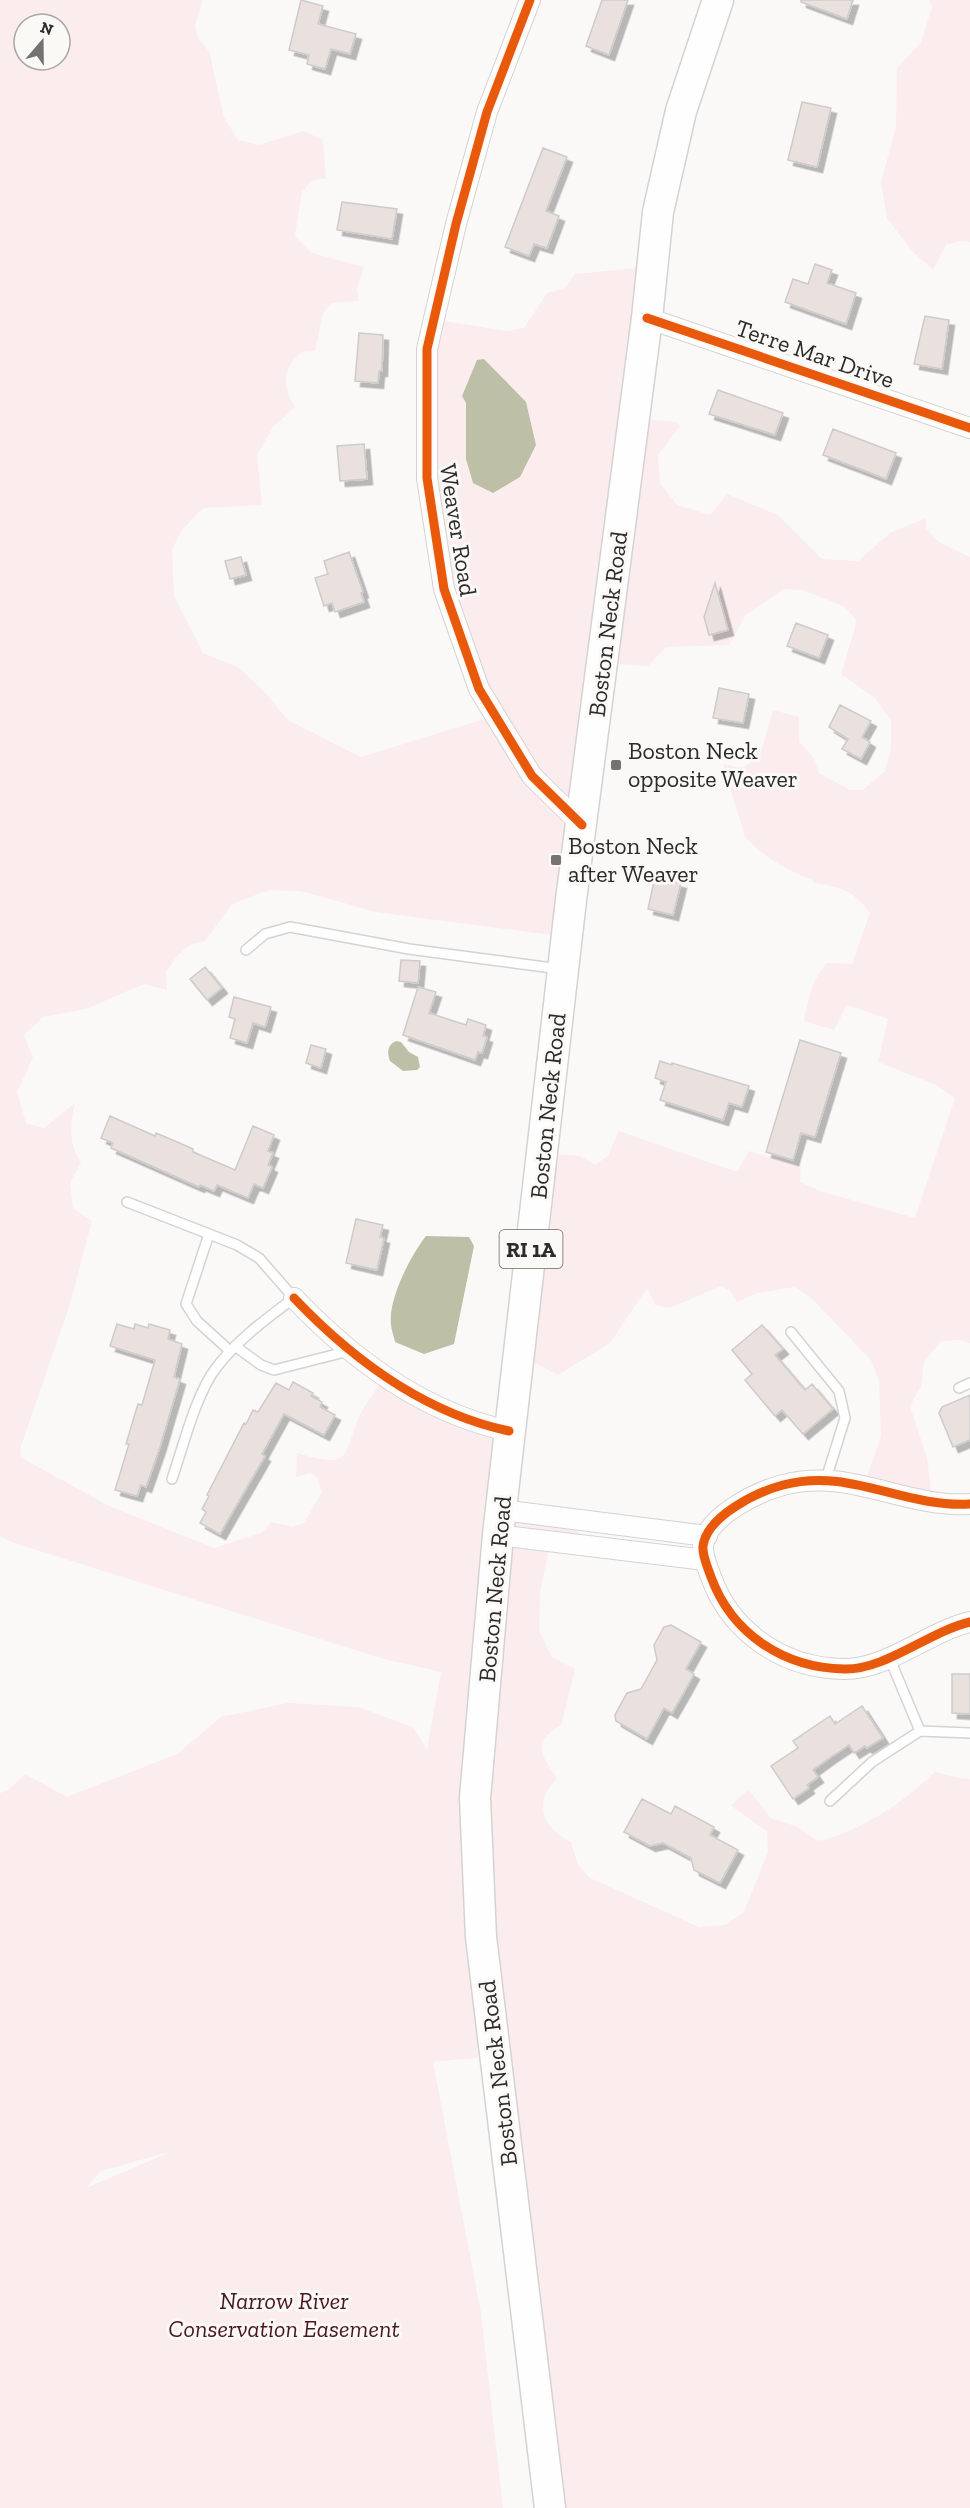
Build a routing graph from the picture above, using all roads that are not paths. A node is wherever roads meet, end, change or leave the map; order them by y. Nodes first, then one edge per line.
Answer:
1 (530, 0) edge
2 (718, 0) edge
3 (647, 318) junction
4 (970, 428) edge
5 (582, 825) junction
6 (246, 950) dead end
7 (563, 970) junction
8 (127, 1202) dead end
9 (209, 1234) junction
10 (294, 1298) junction
11 (790, 1332) dead end
12 (233, 1349) junction
13 (350, 1351) junction
14 (970, 1383) edge
15 (959, 1388) dead end
16 (509, 1431) junction
17 (172, 1479) dead end
18 (826, 1479) junction
19 (970, 1504) edge
20 (582, 1521) junction
21 (500, 1522) junction
22 (706, 1536) junction
23 (579, 1545) junction
24 (705, 1560) junction
25 (970, 1622) edge
26 (889, 1657) junction
27 (920, 1731) junction
28 (970, 1733) edge
29 (830, 1801) dead end
30 (550, 2508) edge

1 - 5 street, Weaver Road
2 - 3 main road, Boston Neck Road / RI 1A
3 - 4 street, Terre Mar Drive
3 - 5 main road, Boston Neck Road / RI 1A
5 - 7 main road, Boston Neck Road / RI 1A
6 - 7 lane
7 - 16 main road, Boston Neck Road / RI 1A
8 - 9 lane
9 - 10 lane
9 - 12 lane
10 - 12 lane
10 - 13 street
11 - 18 lane
12 - 13 lane
12 - 17 lane
13 - 16 street
14 - 15 lane
16 - 21 main road, Boston Neck Road / RI 1A
18 - 19 street
18 - 22 street
20 - 21 street
20 - 22 street
20 - 23 street
21 - 23 street
21 - 30 main road, Boston Neck Road / RI 1A
22 - 24 street
23 - 24 street
24 - 26 street
25 - 26 street
26 - 27 lane
27 - 28 lane
27 - 29 lane

